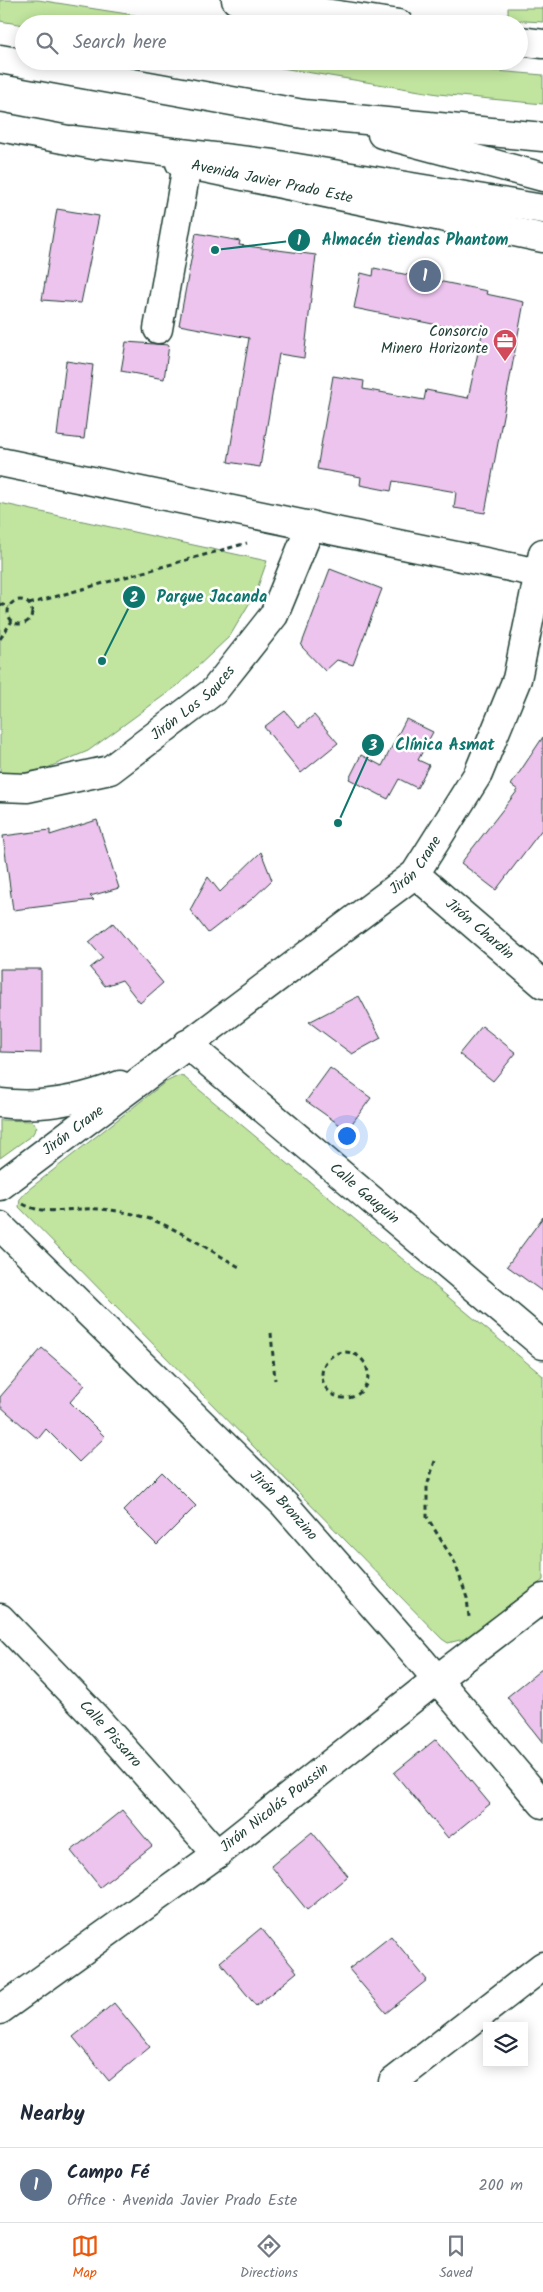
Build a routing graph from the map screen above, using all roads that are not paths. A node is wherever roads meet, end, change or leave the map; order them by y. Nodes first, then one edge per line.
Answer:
1 (236, 0) edge
2 (338, 15) edge
3 (528, 42) edge
4 (543, 44) edge
5 (0, 59) edge
6 (15, 62) edge
7 (0, 67) edge
8 (15, 68) edge
9 (36, 70) edge
10 (61, 70) edge
11 (83, 74) junction
12 (303, 114) junction
13 (0, 127) edge
14 (543, 137) edge
15 (72, 140) junction
16 (187, 165) junction
17 (543, 177) edge
18 (543, 209) edge
19 (543, 238) edge
20 (158, 329) dead end
21 (0, 462) edge
22 (311, 525) junction
23 (542, 567) edge
24 (0, 787) edge
25 (415, 874) junction
26 (543, 984) edge
27 (187, 1044) junction
28 (147, 1074) junction
29 (0, 1103) edge
30 (10, 1194) edge
31 (0, 1226) edge
32 (543, 1344) edge
33 (543, 1598) edge
34 (0, 1618) edge
35 (437, 1679) junction
36 (543, 1804) edge
37 (218, 1854) junction
38 (543, 1966) edge
39 (0, 2010) edge
40 (393, 2082) edge

1 - 2 main road
3 - 4 main road
5 - 6 main road
7 - 8 main road
9 - 11 main road
10 - 11 main road
11 - 12 main road
12 - 14 main road
12 - 17 main road
13 - 15 main road, Avenida Javier Prado Este
15 - 16 main road, Avenida Javier Prado Este
15 - 18 main road
16 - 19 main road, Avenida Javier Prado Este
16 - 20 main road
21 - 22 main road
22 - 23 main road
22 - 24 main road, Jirón Los Sauces
23 - 25 main road, Jirón Crane
25 - 26 main road, Jirón Chardin
25 - 27 main road, Jirón Crane
27 - 28 main road, Jirón Crane
27 - 32 main road, Calle Gauguin
28 - 29 main road, Jirón Crane
28 - 30 main road, Jirón Crane
31 - 35 main road, Jirón Bronzino
33 - 35 main road, Jirón Nicolás Poussin
34 - 37 main road, Calle Pissarro
35 - 36 main road, Jirón Bronzino
35 - 37 main road, Jirón Nicolás Poussin
37 - 39 main road, Jirón Nicolás Poussin
38 - 40 main road

